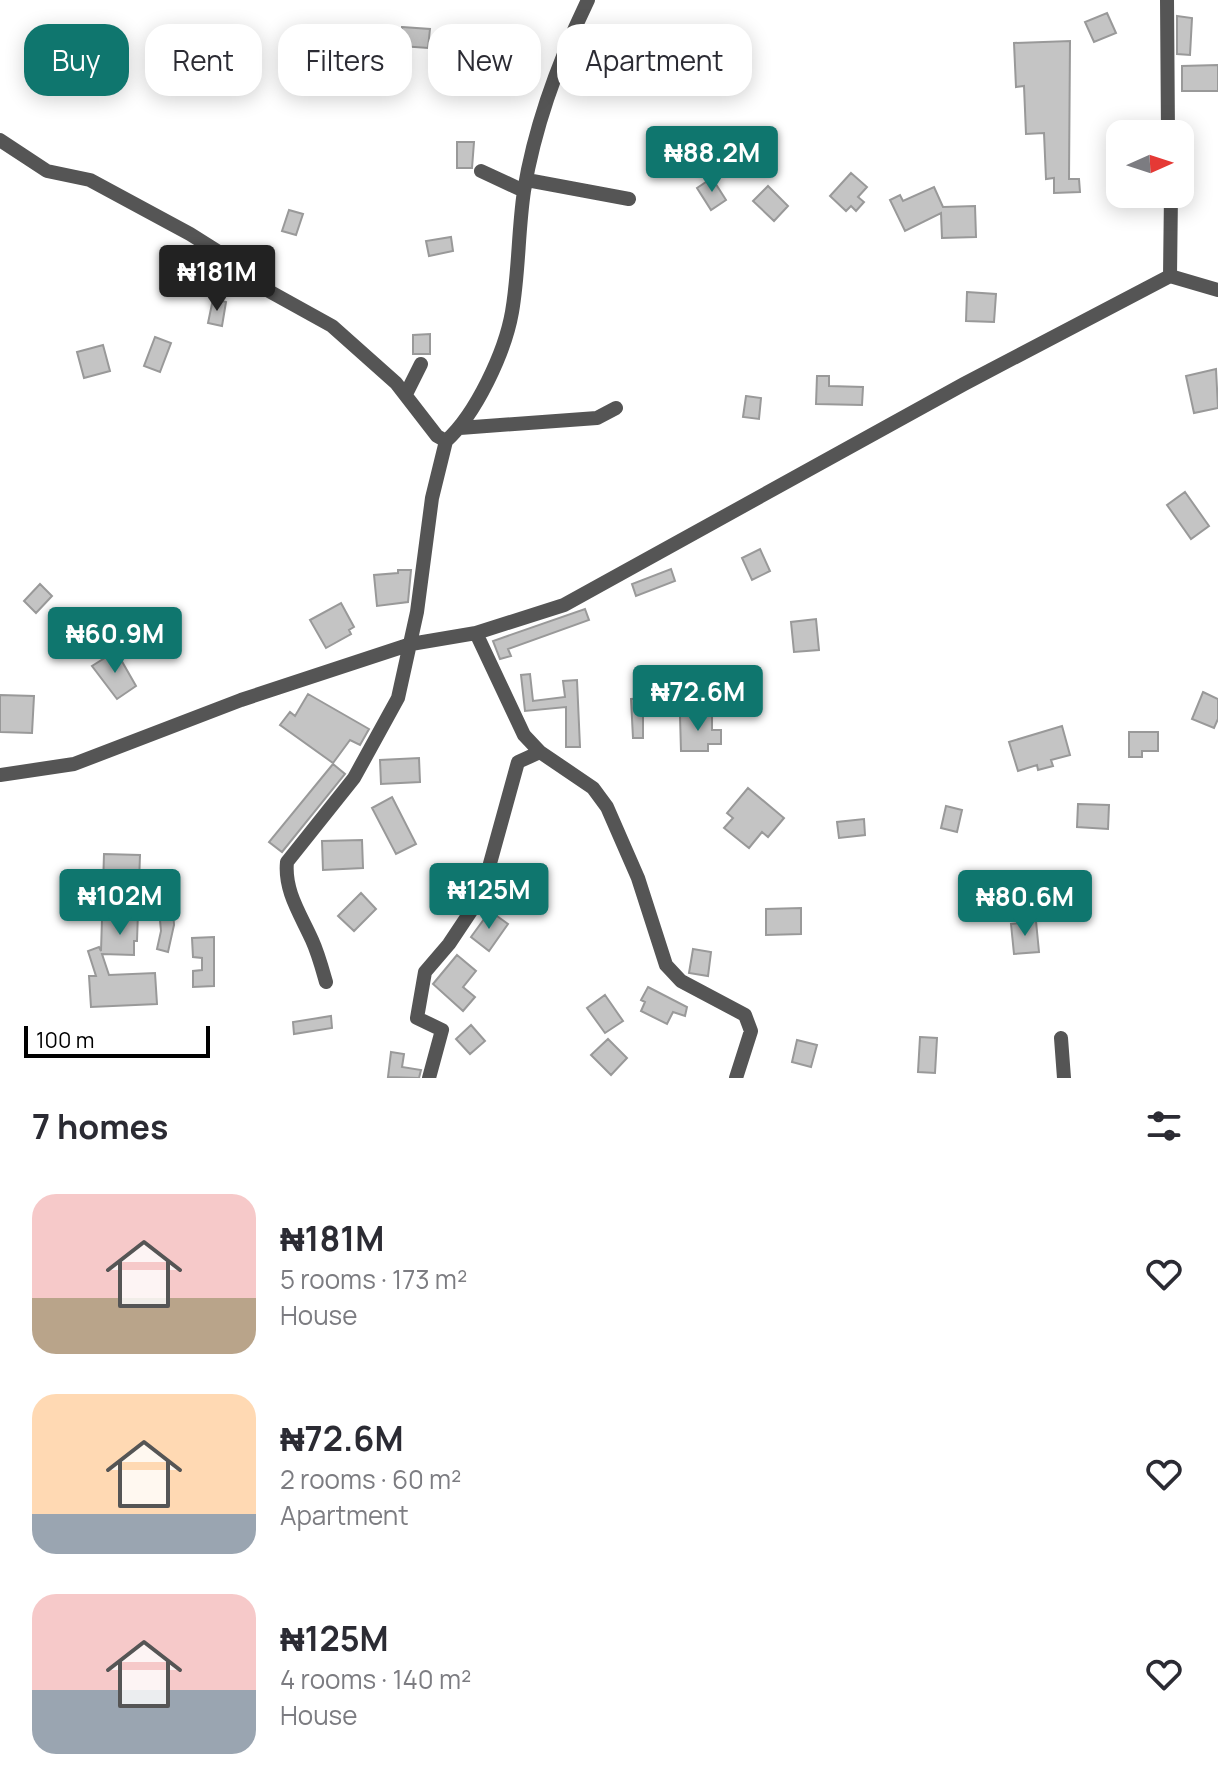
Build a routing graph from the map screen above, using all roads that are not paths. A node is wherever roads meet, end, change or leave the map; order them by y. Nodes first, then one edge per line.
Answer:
1 (588, 0) edge
2 (1167, 0) edge
3 (1168, 120) edge
4 (0, 140) edge
5 (481, 171) dead end
6 (526, 185) junction
7 (629, 199) dead end
8 (1171, 208) edge
9 (1170, 276) junction
10 (1218, 290) edge
11 (421, 364) dead end
12 (406, 394) junction
13 (616, 408) dead end
14 (460, 428) junction
15 (446, 441) junction
16 (476, 633) junction
17 (411, 644) junction
18 (540, 752) junction
19 (0, 775) edge
20 (326, 982) dead end
21 (1061, 1038) dead end
22 (429, 1078) edge
23 (736, 1078) edge
24 (1064, 1078) edge

1 - 6 street
2 - 3 street
4 - 12 street
5 - 6 street
6 - 7 street
6 - 14 street
8 - 9 street
9 - 10 street
9 - 16 street
11 - 12 street
12 - 15 street
13 - 14 street
14 - 15 street
15 - 17 street
16 - 17 street
16 - 18 street
17 - 19 street
17 - 20 street
18 - 22 street
18 - 23 street
21 - 24 street

